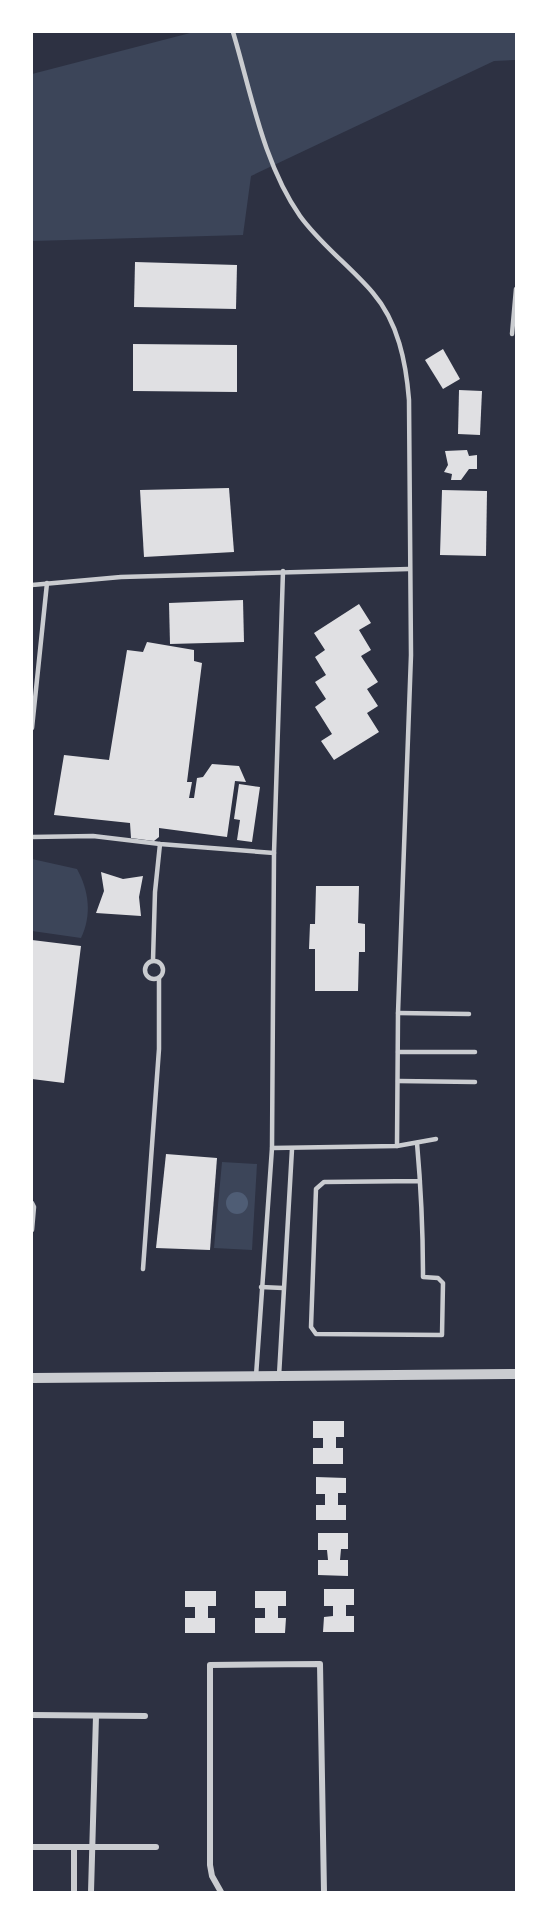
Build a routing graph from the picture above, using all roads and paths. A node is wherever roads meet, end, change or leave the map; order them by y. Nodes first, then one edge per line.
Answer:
1 (233, 32) edge
2 (516, 289) edge
3 (512, 334) dead end
4 (409, 569) junction
5 (283, 571) junction
6 (47, 583) junction
7 (32, 585) edge
8 (32, 728) edge
9 (32, 837) edge
10 (160, 844) junction
11 (274, 853) junction
12 (153, 960) junction
13 (159, 978) junction
14 (398, 1013) junction
15 (469, 1014) dead end
16 (398, 1052) junction
17 (476, 1052) dead end
18 (398, 1081) junction
19 (476, 1082) dead end
20 (436, 1139) dead end
21 (417, 1143) junction
22 (397, 1146) junction
23 (272, 1148) junction
24 (292, 1149) junction
25 (420, 1181) junction
26 (32, 1203) edge
27 (32, 1230) edge
28 (143, 1269) dead end
29 (261, 1287) junction
30 (283, 1288) junction
31 (516, 1374) edge
32 (256, 1376) junction
33 (279, 1376) junction
34 (32, 1378) edge
35 (32, 1715) edge
36 (96, 1716) junction
37 (145, 1716) dead end
38 (32, 1847) edge
39 (156, 1847) dead end
40 (74, 1848) junction
41 (92, 1848) junction
42 (74, 1893) edge
43 (91, 1893) edge
44 (220, 1893) edge
45 (324, 1893) edge

1 - 4 lane
2 - 3 lane
4 - 5 lane
4 - 14 lane
5 - 6 lane
5 - 11 lane
6 - 7 lane
6 - 8 lane
9 - 10 lane
10 - 11 lane
10 - 12 lane
11 - 23 lane
12 - 13 lane
12 - 13 lane
13 - 28 lane
14 - 15 lane
14 - 16 lane
16 - 17 lane
16 - 18 lane
18 - 19 lane
18 - 22 lane
20 - 21 lane
21 - 22 lane
21 - 25 lane
22 - 24 lane
23 - 24 lane
23 - 29 lane
24 - 30 lane
25 - 25 lane
26 - 27 lane
29 - 30 lane
29 - 32 lane
30 - 33 lane
31 - 33 street
32 - 33 street
32 - 34 street
35 - 36 street
36 - 37 street
36 - 41 street
38 - 40 street
39 - 41 street
40 - 41 street
40 - 42 street
41 - 43 street
44 - 45 street

